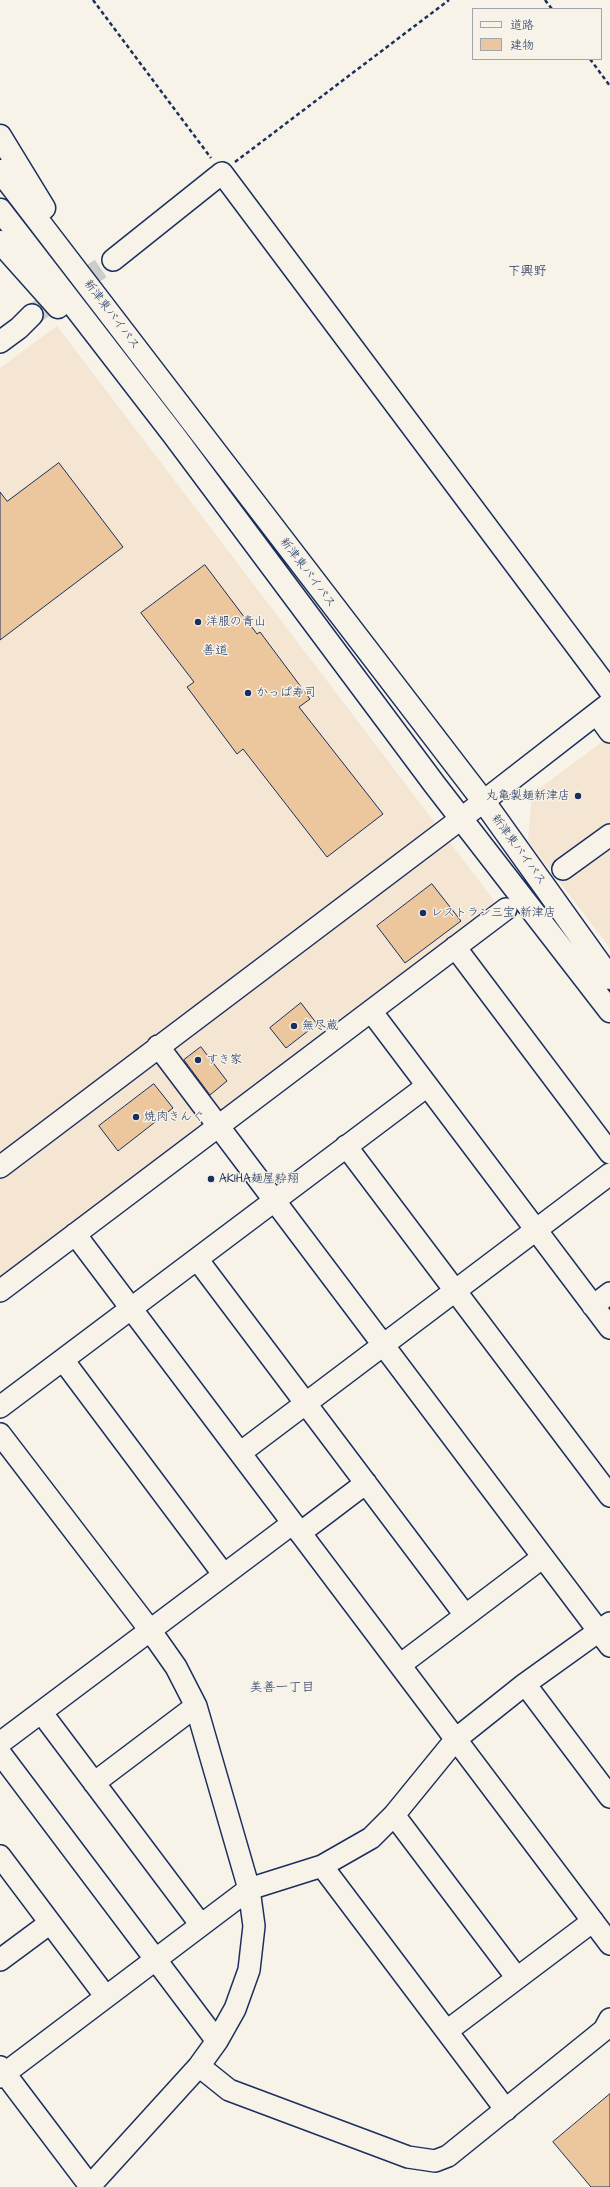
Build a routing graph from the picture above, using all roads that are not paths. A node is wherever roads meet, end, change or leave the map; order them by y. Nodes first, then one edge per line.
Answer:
1 (0, 136) edge
2 (0, 172) edge
3 (0, 210) edge
4 (0, 242) edge
5 (113, 260) tunnel mouth
6 (108, 312) junction
7 (32, 314) tunnel mouth
8 (0, 342) edge
9 (173, 434) junction
10 (610, 691) edge
11 (603, 709) edge
12 (610, 732) edge
13 (484, 802) junction
14 (462, 818) junction
15 (610, 835) edge
16 (563, 869) dead end
17 (506, 909) dead end
18 (455, 947) junction
19 (610, 978) edge
20 (371, 1011) junction
21 (610, 1011) edge
22 (158, 1046) junction
23 (427, 1086) junction
24 (217, 1126) junction
25 (346, 1146) junction
26 (610, 1153) edge
27 (0, 1167) edge
28 (610, 1174) edge
29 (274, 1201) junction
30 (536, 1230) junction
31 (75, 1234) junction
32 (197, 1259) junction
33 (0, 1291) edge
34 (455, 1291) junction
35 (610, 1293) edge
36 (593, 1306) junction
37 (131, 1308) junction
38 (610, 1328) edge
39 (383, 1345) junction
40 (63, 1360) junction
41 (305, 1404) junction
42 (0, 1407) edge
43 (0, 1434) edge
44 (240, 1453) junction
45 (366, 1483) junction
46 (610, 1496) edge
47 (296, 1528) junction
48 (543, 1557) junction
49 (224, 1574) junction
50 (465, 1616) junction
51 (150, 1630) junction
52 (606, 1633) edge
53 (400, 1665) junction
54 (525, 1684) junction
55 (196, 1706) junction
56 (41, 1712) junction
57 (456, 1739) junction
58 (0, 1743) edge
59 (0, 1753) edge
60 (94, 1783) junction
61 (610, 1797) edge
62 (394, 1815) junction
63 (0, 1856) edge
64 (322, 1866) junction
65 (249, 1889) junction
66 (593, 1921) junction
67 (50, 1923) junction
68 (201, 1925) junction
69 (610, 1944) edge
70 (156, 1959) junction
71 (0, 1960) edge
72 (517, 1978) junction
73 (106, 1997) junction
74 (610, 2019) edge
75 (447, 2031) junction
76 (217, 2041) junction
77 (200, 2066) junction
78 (2, 2072) edge
79 (506, 2110) junction
80 (89, 2186) edge

1 - 6 highway
2 - 6 highway, 新津東バイパス
3 - 9 highway, 新津東バイパス
4 - 9 highway
5 - 10 street
6 - 13 highway, 新津東バイパス
7 - 8 street
9 - 14 highway, 新津東バイパス
11 - 12 street
11 - 13 street
13 - 14 street
13 - 19 highway, 新津東バイパス
14 - 21 highway, 新津東バイパス
14 - 22 street
15 - 16 street
17 - 18 street
18 - 20 street
18 - 26 street
20 - 23 street
20 - 24 street
22 - 24 street
22 - 27 street
23 - 25 street
23 - 30 street
24 - 29 street
24 - 31 street
25 - 29 street
25 - 34 street
28 - 30 street
29 - 32 street
29 - 39 street
30 - 34 street
30 - 36 street
31 - 33 street
31 - 37 street
32 - 37 street
32 - 41 street
34 - 39 street
34 - 46 street
35 - 36 street
36 - 38 street
37 - 40 street
37 - 44 street
39 - 41 street
39 - 48 street
40 - 42 street
40 - 49 street
41 - 44 street
41 - 45 street
43 - 51 street
44 - 47 street
45 - 47 street
45 - 50 street
47 - 49 street
47 - 53 street
48 - 50 street
48 - 52 street
49 - 51 street
50 - 53 street
51 - 55 street
51 - 56 street
52 - 54 street
53 - 57 street
54 - 57 street
54 - 61 street
55 - 60 street
55 - 65 street
56 - 58 street
56 - 60 street
57 - 62 street
57 - 66 street
59 - 70 street
60 - 68 street
62 - 64 street
62 - 72 street
63 - 67 street
64 - 65 street
64 - 75 street
65 - 68 street
65 - 76 street
66 - 69 street
66 - 72 street
67 - 71 street
67 - 73 street
68 - 70 street
70 - 73 street
70 - 76 street
72 - 75 street
73 - 78 street
74 - 79 street
75 - 79 street
76 - 77 street
77 - 79 street
77 - 80 street
78 - 80 street

